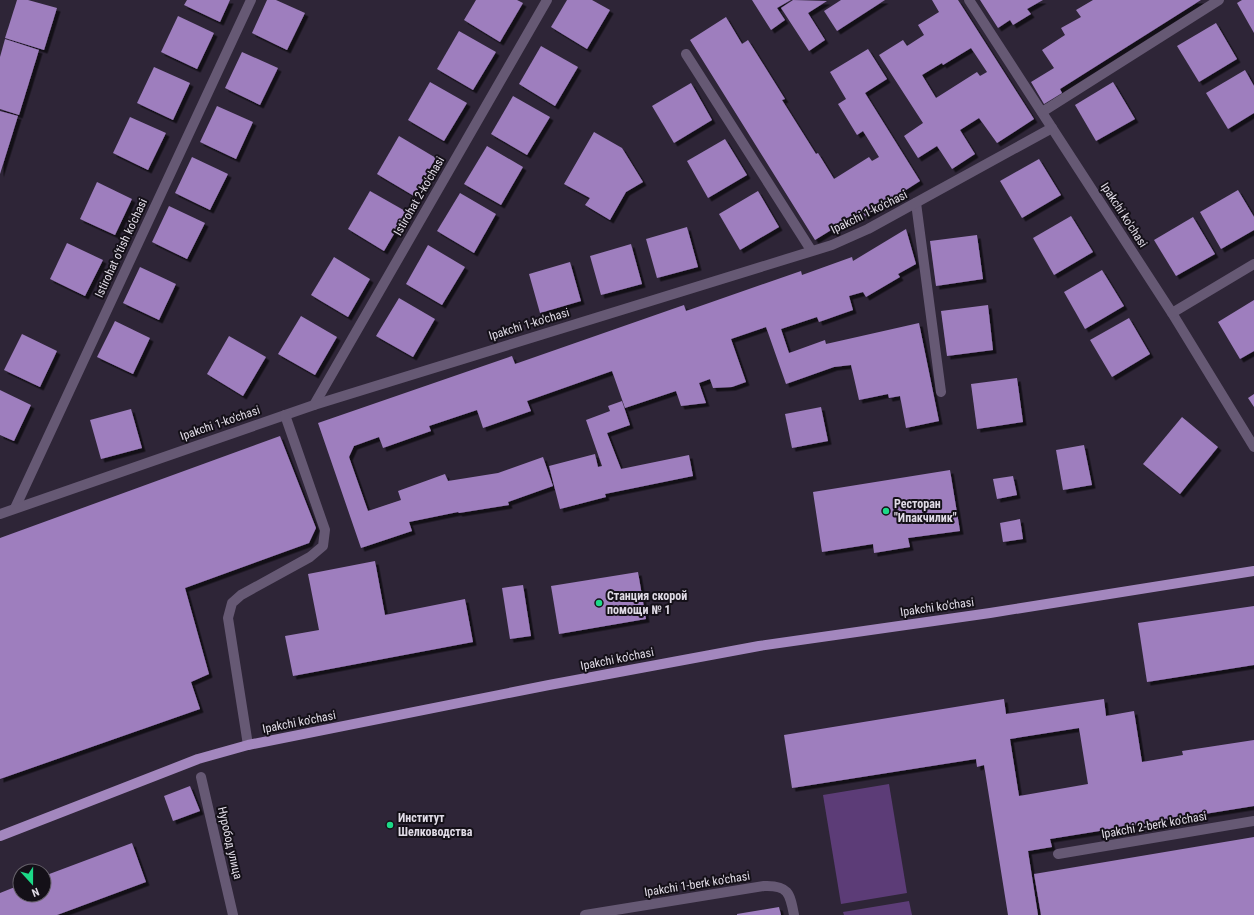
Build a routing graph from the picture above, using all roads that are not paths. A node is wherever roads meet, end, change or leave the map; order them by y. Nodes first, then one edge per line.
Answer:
1 (251, 0) edge
2 (547, 0) edge
3 (969, 0) edge
4 (1219, 0) edge
5 (686, 54) dead end
6 (1042, 112) junction
7 (1052, 128) junction
8 (916, 203) junction
9 (811, 250) junction
10 (1254, 264) edge
11 (1172, 313) junction
12 (941, 392) dead end
13 (314, 405) junction
14 (285, 415) junction
15 (1254, 447) edge
16 (15, 508) junction
17 (0, 514) edge
18 (1254, 571) edge
19 (248, 745) junction
20 (201, 777) dead end
21 (1254, 821) edge
22 (0, 836) edge
23 (1058, 854) dead end
24 (233, 915) edge
25 (585, 915) edge
26 (794, 915) edge

1 - 16 street, Istirohat o'tish ko'chasi
2 - 13 street, Istirohat 2-ko'chasi
3 - 6 street, Ipakchi ko'chasi
4 - 6 street
5 - 9 street
6 - 7 street, Ipakchi ko'chasi
7 - 8 street, Ipakchi 1-ko'chasi
7 - 11 street, Ipakchi ko'chasi
8 - 9 street, Ipakchi 1-ko'chasi
8 - 12 street
9 - 13 street, Ipakchi 1-ko'chasi
10 - 11 street
11 - 15 street, Ipakchi ko'chasi
13 - 14 street, Ipakchi 1-ko'chasi
14 - 16 street, Ipakchi 1-ko'chasi
14 - 19 street
16 - 17 street, Ipakchi 1-ko'chasi
18 - 19 main road, Ipakchi ko'chasi
19 - 22 main road, Ipakchi ko'chasi
20 - 24 street, Нуробод улица
21 - 23 street, Ipakchi 2-berk ko'chasi
25 - 26 street, Ipakchi 1-berk ko'chasi

